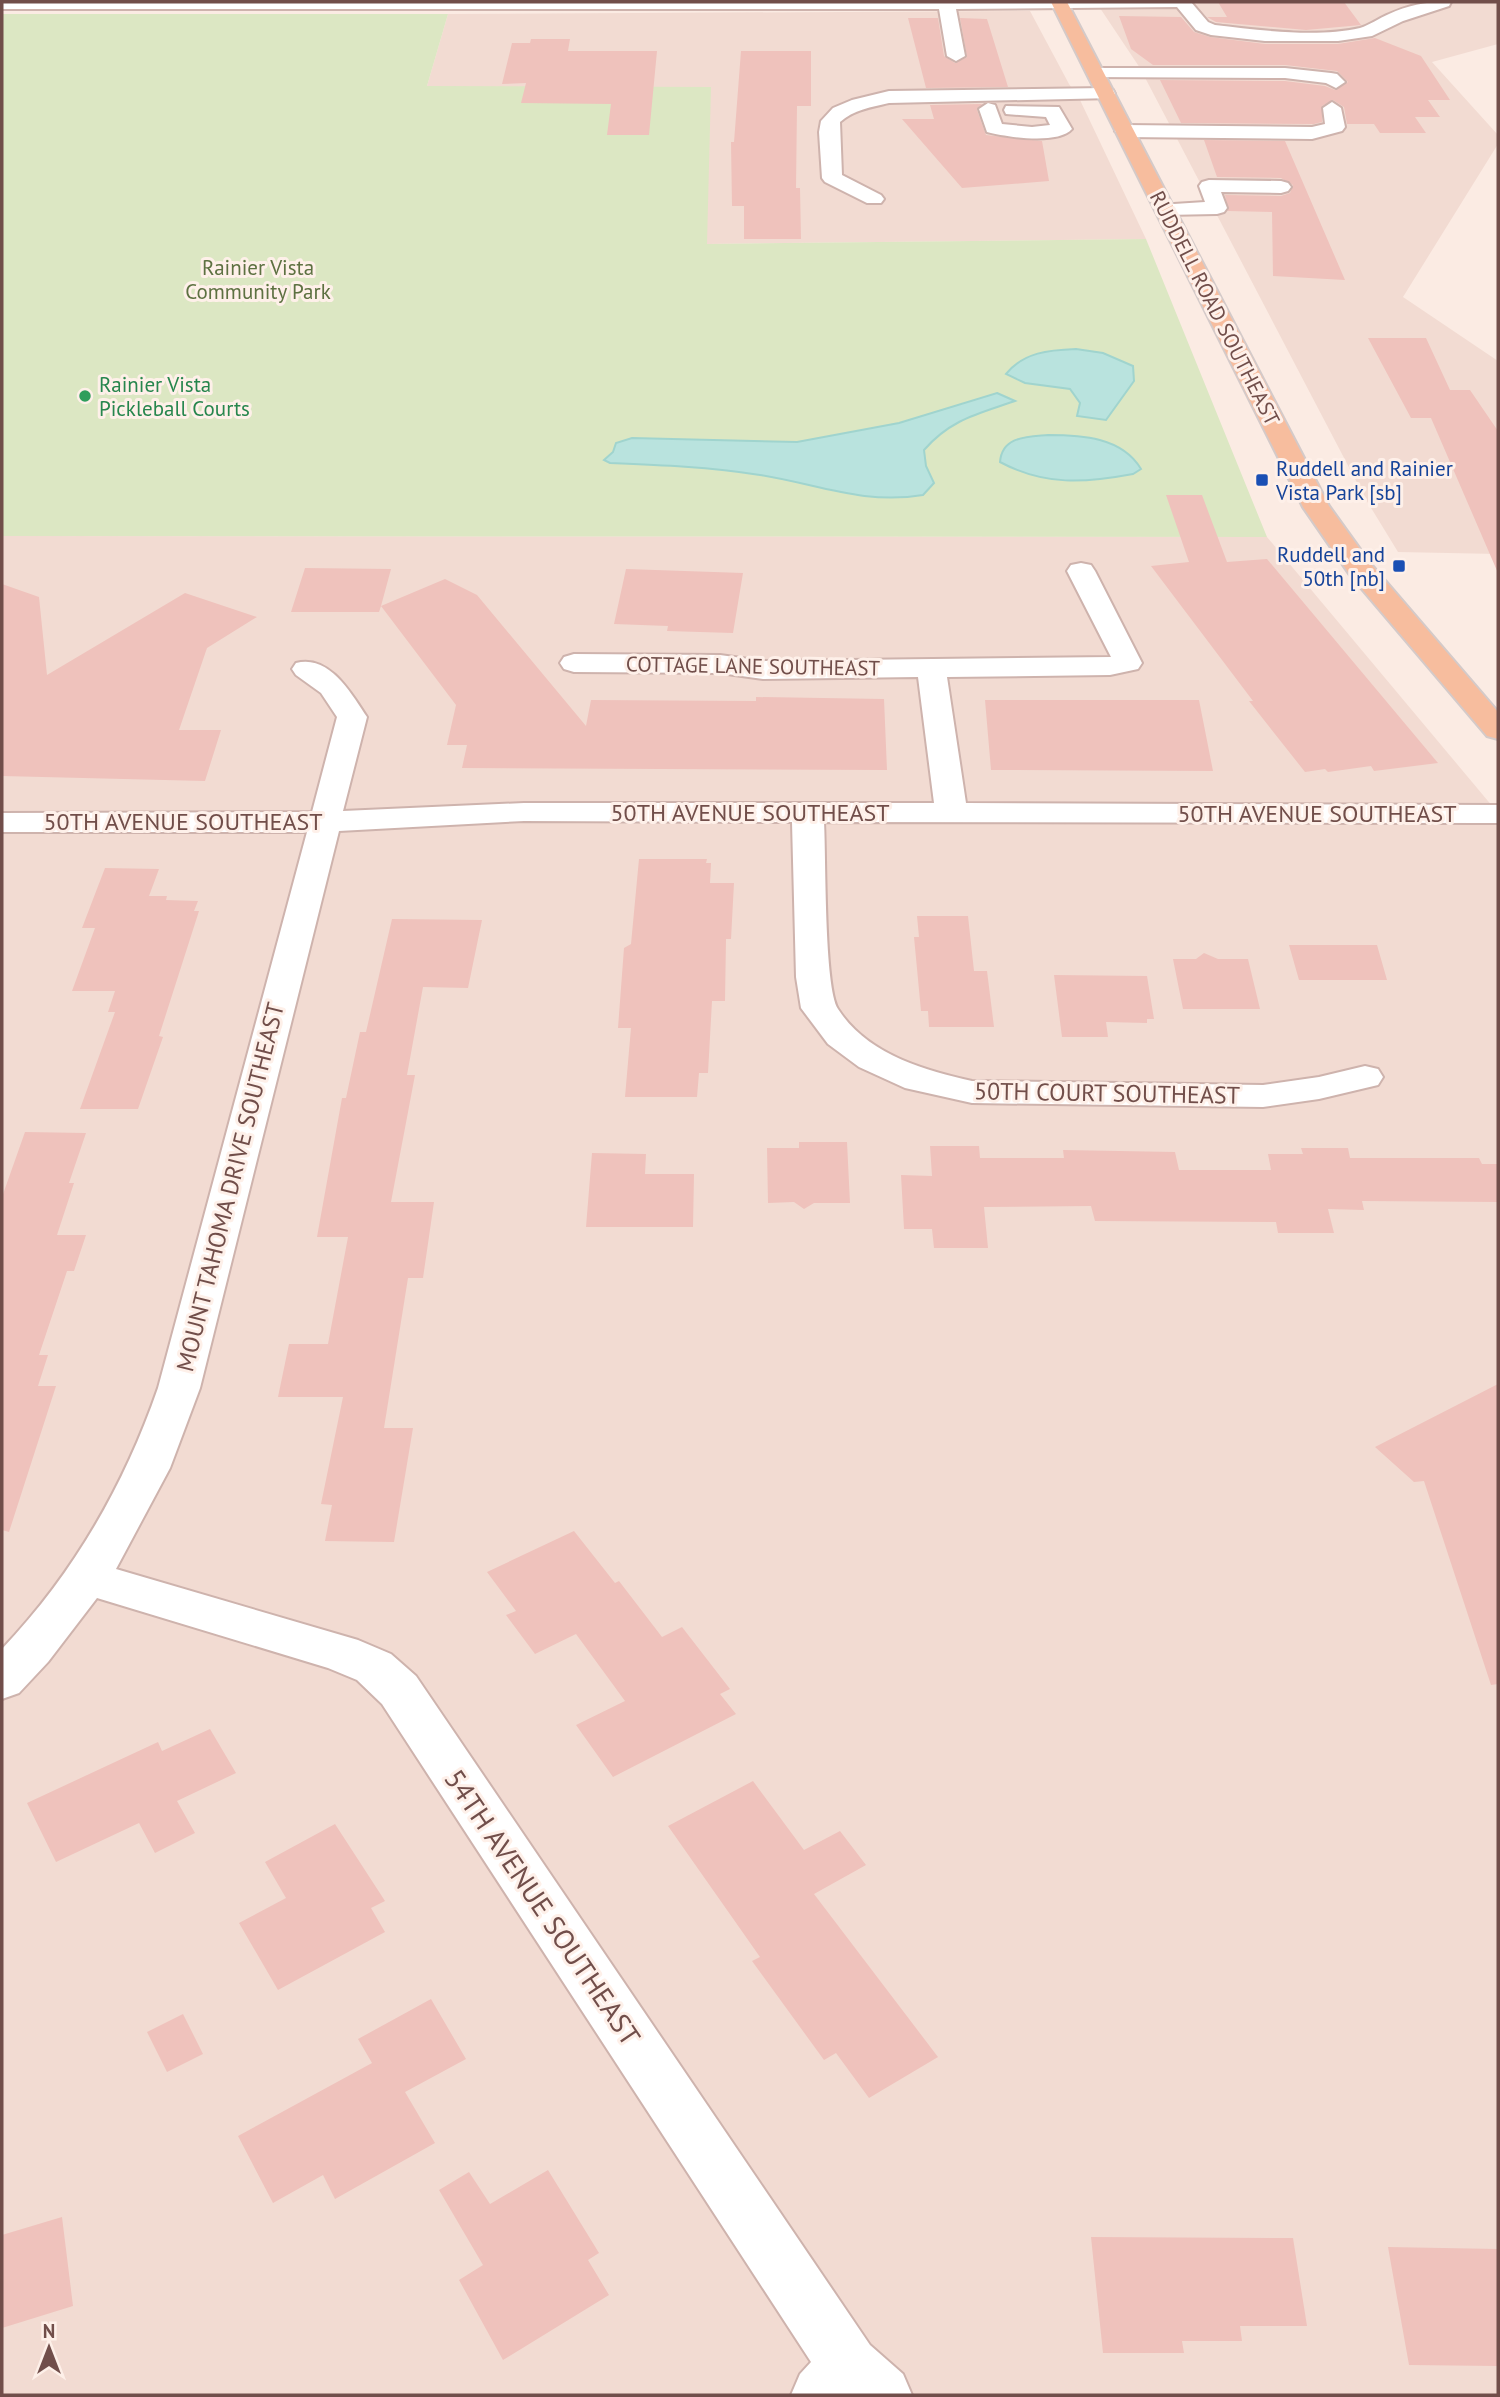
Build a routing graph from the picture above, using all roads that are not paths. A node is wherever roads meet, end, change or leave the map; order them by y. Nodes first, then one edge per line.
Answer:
1 (1182, 2) edge
2 (1443, 2) edge
3 (266, 3) edge
4 (763, 3) edge
5 (1060, 3) edge
6 (2, 4) edge
7 (947, 5) junction
8 (1380, 8) dead end
9 (1397, 17) junction
10 (957, 56) dead end
11 (1336, 82) dead end
12 (1101, 83) junction
13 (932, 95) junction
14 (1332, 108) dead end
15 (988, 109) dead end
16 (1125, 131) junction
17 (1197, 183) junction
18 (1154, 187) junction
19 (1281, 187) dead end
20 (874, 199) dead end
21 (1165, 209) junction
22 (1080, 572) dead end
23 (574, 663) dead end
24 (306, 669) dead end
25 (932, 670) junction
26 (1498, 730) edge
27 (808, 811) junction
28 (951, 812) junction
29 (1498, 814) edge
30 (2, 822) edge
31 (323, 822) junction
32 (1365, 1077) dead end
33 (87, 1578) junction
34 (2, 1680) edge
35 (851, 2385) edge

1 - 5 street
1 - 9 street
2 - 9 street
3 - 4 street
3 - 6 street
4 - 7 street
5 - 7 street
5 - 12 main road, RUDDELL ROAD SOUTHEAST
7 - 10 street
8 - 9 street
11 - 12 street
12 - 13 street
12 - 16 main road, RUDDELL ROAD SOUTHEAST
13 - 15 street
13 - 20 street
14 - 16 street
16 - 18 main road, RUDDELL ROAD SOUTHEAST
17 - 18 street
17 - 19 street
17 - 21 street
18 - 21 main road, RUDDELL ROAD SOUTHEAST
21 - 26 main road, RUDDELL ROAD SOUTHEAST
22 - 25 street, COTTAGE LANE SOUTHEAST
23 - 25 street, COTTAGE LANE SOUTHEAST
24 - 31 street, MOUNT TAHOMA DRIVE SOUTHEAST
25 - 28 street
27 - 28 street, 50TH AVENUE SOUTHEAST
27 - 31 street, 50TH AVENUE SOUTHEAST
27 - 32 street, 50TH COURT SOUTHEAST
28 - 29 street, 50TH AVENUE SOUTHEAST
30 - 31 street, 50TH AVENUE SOUTHEAST
31 - 33 street, MOUNT TAHOMA DRIVE SOUTHEAST
33 - 34 street, MOUNT TAHOMA DRIVE SOUTHEAST
33 - 35 street, 54TH AVENUE SOUTHEAST

